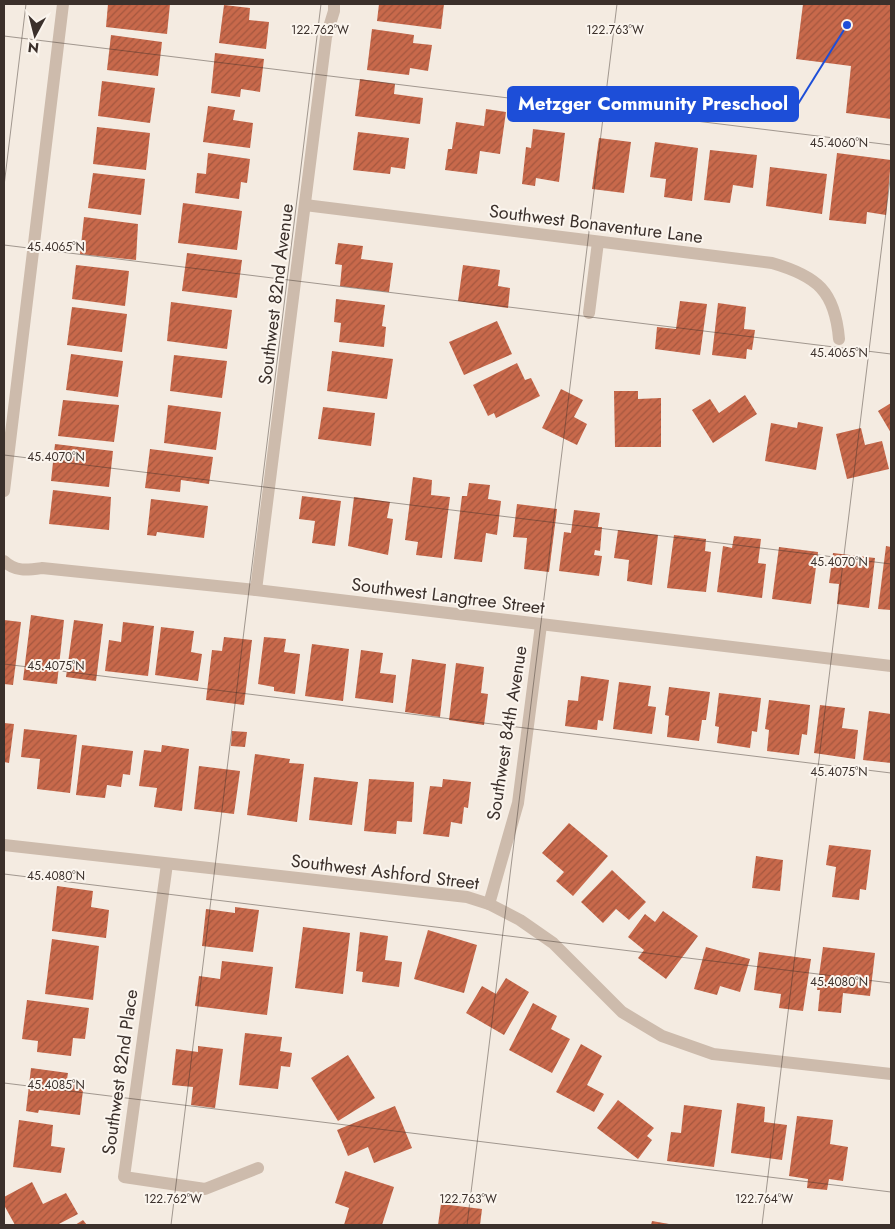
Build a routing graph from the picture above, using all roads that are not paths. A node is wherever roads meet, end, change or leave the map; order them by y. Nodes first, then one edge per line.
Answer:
1 (63, 4) edge
2 (334, 4) edge
3 (306, 205) junction
4 (598, 242) junction
5 (589, 313) dead end
6 (839, 339) dead end
7 (4, 491) edge
8 (4, 561) edge
9 (256, 590) junction
10 (542, 625) junction
11 (891, 666) edge
12 (4, 845) edge
13 (167, 864) junction
14 (489, 904) junction
15 (891, 1074) edge
16 (258, 1168) dead end

1 - 7 street
2 - 3 street, Southwest 82nd Avenue
3 - 4 street, Southwest Bonaventure Lane
3 - 9 street, Southwest 82nd Avenue
4 - 5 street
4 - 6 street, Southwest Bonaventure Lane
8 - 9 street, Southwest Langtree Street
9 - 10 street, Southwest Langtree Street
10 - 11 street, Southwest Langtree Street
10 - 14 street, Southwest 84th Avenue
12 - 13 street, Southwest Ashford Street
13 - 14 street, Southwest Ashford Street
13 - 16 street, Southwest 82nd Place
14 - 15 street, Southwest Ashford Street

